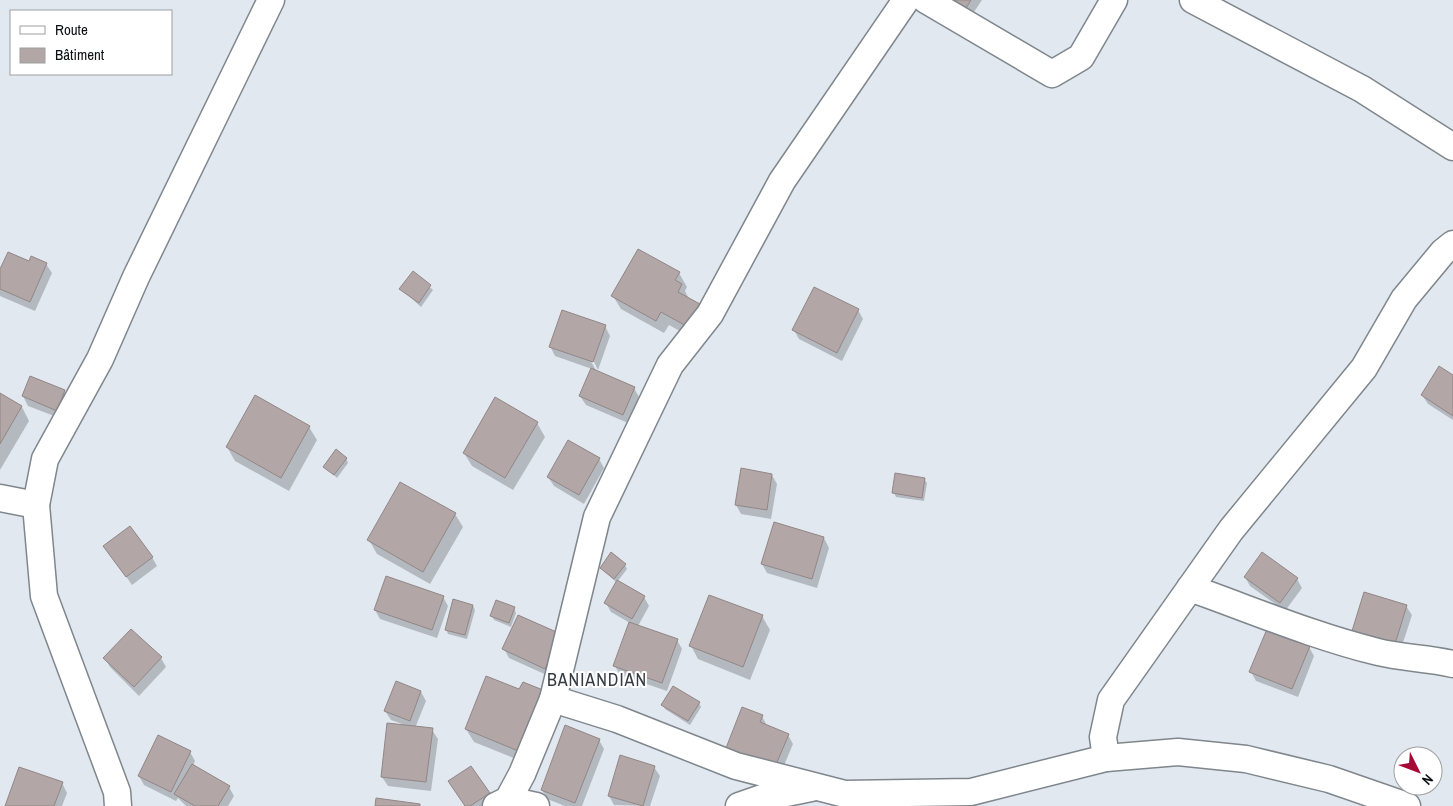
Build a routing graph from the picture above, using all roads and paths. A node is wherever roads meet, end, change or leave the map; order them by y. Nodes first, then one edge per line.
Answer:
1 (271, 0) edge
2 (906, 0) edge
3 (926, 0) edge
4 (1114, 0) edge
5 (1193, 0) edge
6 (1453, 147) edge
7 (1453, 244) edge
8 (0, 498) edge
9 (36, 505) junction
10 (1190, 588) junction
11 (1453, 664) edge
12 (553, 699) junction
13 (1106, 758) junction
14 (816, 787) junction
15 (502, 803) edge
16 (118, 806) edge
17 (536, 806) edge
18 (739, 806) edge
19 (1407, 806) edge

1 - 9 street
2 - 12 street
3 - 4 street
5 - 6 street
7 - 10 street
8 - 9 street
9 - 16 street
10 - 11 street
10 - 13 street
12 - 14 street
12 - 15 street
13 - 14 street
13 - 19 street
14 - 18 street
15 - 17 street

